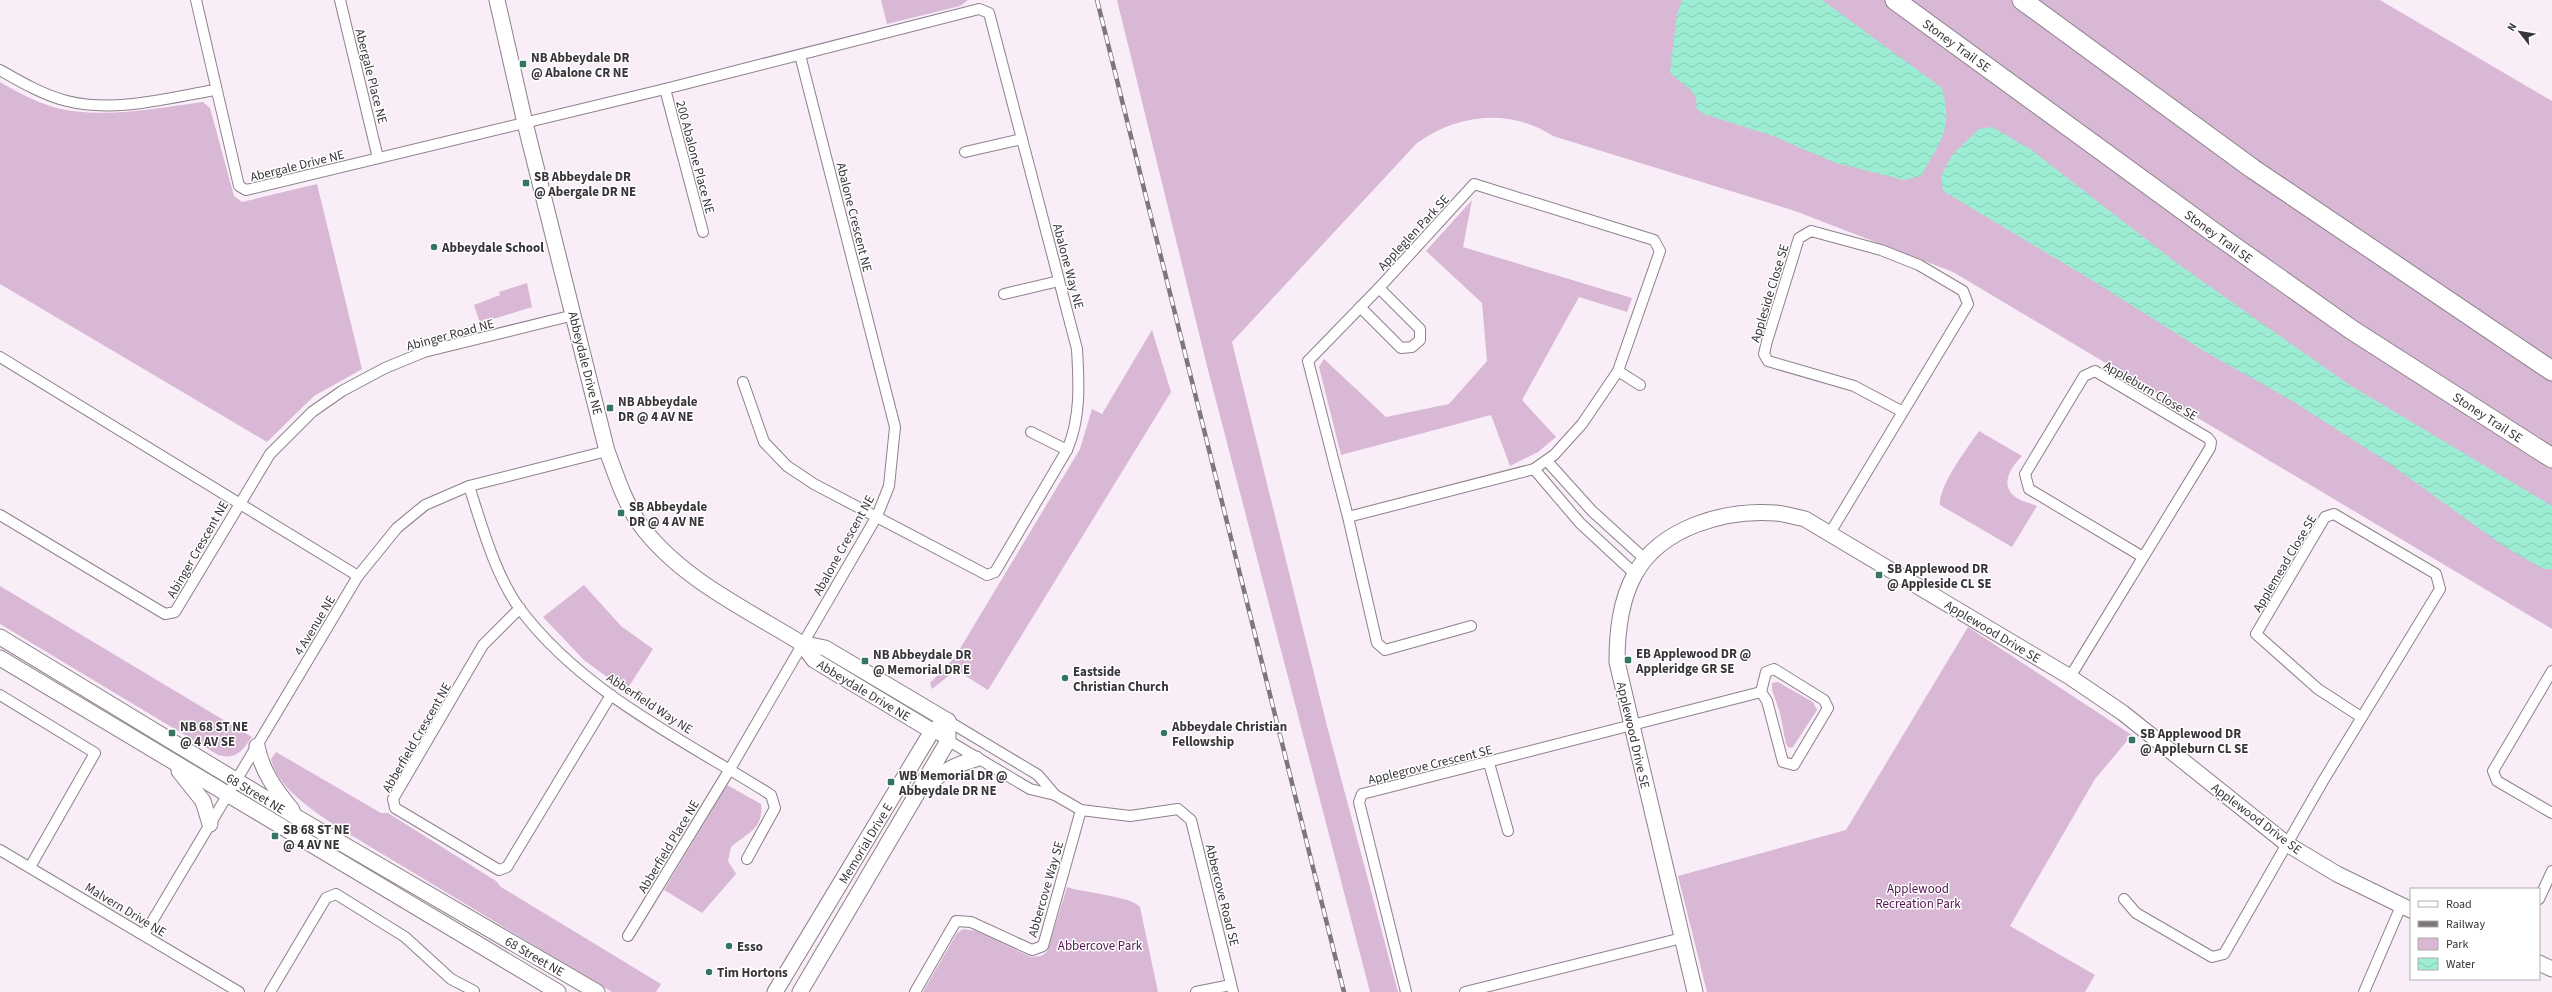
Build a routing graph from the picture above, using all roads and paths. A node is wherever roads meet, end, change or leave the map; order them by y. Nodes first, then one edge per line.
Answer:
1 (196, 0) edge
2 (340, 0) edge
3 (497, 0) edge
4 (1896, 0) edge
5 (2022, 0) edge
6 (800, 55) junction
7 (0, 70) edge
8 (665, 89) junction
9 (215, 90) junction
10 (525, 122) junction
11 (1022, 139) junction
12 (965, 152) dead end
13 (378, 158) junction
14 (703, 232) dead end
15 (1059, 281) junction
16 (1379, 288) junction
17 (1004, 294) dead end
18 (1360, 308) junction
19 (574, 315) junction
20 (0, 357) edge
21 (1618, 371) junction
22 (2552, 371) edge
23 (743, 382) dead end
24 (1640, 385) dead end
25 (1903, 412) junction
26 (1031, 432) dead end
27 (1067, 450) junction
28 (607, 451) junction
29 (2552, 458) edge
30 (1547, 461) junction
31 (1534, 469) junction
32 (469, 486) junction
33 (240, 503) junction
34 (1592, 511) junction
35 (0, 515) edge
36 (877, 516) junction
37 (1348, 517) junction
38 (1580, 523) junction
39 (1830, 533) junction
40 (2143, 557) junction
41 (1646, 560) junction
42 (1635, 574) junction
43 (358, 576) junction
44 (520, 608) junction
45 (1471, 626) dead end
46 (0, 637) edge
47 (801, 643) junction
48 (0, 658) edge
49 (2552, 670) edge
50 (2070, 677) junction
51 (1761, 692) junction
52 (0, 695) edge
53 (611, 695) junction
54 (2361, 717) junction
55 (948, 721) junction
56 (1632, 727) junction
57 (932, 732) junction
58 (948, 741) junction
59 (257, 746) junction
60 (976, 759) junction
61 (172, 762) junction
62 (1490, 763) junction
63 (730, 769) junction
64 (237, 781) junction
65 (918, 793) junction
66 (1054, 795) junction
67 (227, 796) junction
68 (1081, 810) junction
69 (2552, 813) edge
70 (298, 818) junction
71 (210, 824) junction
72 (1508, 831) dead end
73 (2287, 844) junction
74 (0, 850) edge
75 (747, 859) dead end
76 (30, 867) junction
77 (2552, 871) edge
78 (2540, 897) edge
79 (2124, 899) dead end
80 (2406, 908) edge
81 (144, 935) junction
82 (628, 936) dead end
83 (1682, 938) junction
84 (2540, 963) edge
85 (2552, 969) edge
86 (1232, 989) edge
87 (474, 991) dead end
88 (239, 992) edge
89 (270, 992) edge
90 (558, 992) edge
91 (597, 992) edge
92 (775, 992) edge
93 (800, 992) edge
94 (915, 992) edge
95 (1196, 992) edge
96 (1406, 992) edge
97 (1465, 992) edge
98 (1695, 992) edge
99 (2364, 992) edge

1 - 9 street, Abergale Drive NE
2 - 13 street, Abergale Place NE
3 - 10 street, Abbeydale Drive NE
4 - 29 highway, Stoney Trail SE
5 - 22 highway
6 - 8 street
6 - 11 street, Abalone Way NE
6 - 36 street, Abalone Crescent NE
7 - 9 street
8 - 10 street
8 - 14 street, 200 Abalone Place NE
9 - 13 street, Abergale Drive NE
10 - 13 street, Abergale Drive NE
10 - 19 street, Abbeydale Drive NE
11 - 12 street
11 - 15 street, Abalone Way NE
15 - 17 street
15 - 27 street, Abalone Way NE
16 - 18 street, Appleglen Park SE
16 - 18 street
16 - 21 street, Appleglen Park SE
18 - 37 street, Appleglen Park SE
19 - 28 street, Abbeydale Drive NE
19 - 33 street, Abinger Road NE
20 - 33 street, Abinger Crescent NE
21 - 24 street
21 - 30 street, Appleglen Park SE
23 - 36 street, Abalone Way NE
25 - 25 street, Appleside Close SE
25 - 39 street, Appleside Close SE
26 - 27 street
27 - 36 street, Abalone Way NE
28 - 32 street, 4 Avenue NE
28 - 47 street, Abbeydale Drive NE
30 - 31 street, Appleglen Park SE
30 - 34 street
31 - 37 street, Appleglen Park SE
31 - 38 street
32 - 43 street, 4 Avenue NE
32 - 44 street, Abberfield Way NE
33 - 35 street, Abinger Crescent NE
33 - 43 street
34 - 38 street
34 - 41 street
36 - 47 street, Abalone Crescent NE
37 - 45 street
38 - 42 street
39 - 41 street, Applewood Drive SE
39 - 50 street, Applewood Drive SE
40 - 40 street, Appleburn Close SE
40 - 50 street, Appleburn Close SE
41 - 42 street, Applewood Drive SE
42 - 56 street, Applewood Drive SE
43 - 59 street, 4 Avenue NE
44 - 53 street, Abberfield Way NE
44 - 53 street, Abberfield Crescent NE
46 - 64 street, 68 Street NE
47 - 55 street, Abbeydale Drive NE
47 - 57 street, Abbeydale Drive NE
47 - 63 street
48 - 61 street, 68 Street NE
49 - 69 street
50 - 73 street, Applewood Drive SE
51 - 51 street
51 - 56 street, Applegrove Crescent SE
52 - 76 street
53 - 63 street, Abberfield Way NE
54 - 54 street, Applemead Close SE
54 - 73 street, Applemead Close SE
55 - 57 street, Memorial Drive E
55 - 58 street, Memorial Drive E
55 - 66 street
56 - 62 street, Applegrove Crescent SE
56 - 83 street, Applewood Drive SE
57 - 58 street
57 - 92 street, Memorial Drive E
58 - 60 street
58 - 65 street, Memorial Drive E
59 - 64 street, 4 Avenue NE
59 - 70 street
60 - 65 street
60 - 66 street
61 - 67 street, 68 Street NE
61 - 71 street
62 - 72 street
62 - 96 street, Applegrove Crescent SE
63 - 75 street, Abberfield Way NE
63 - 82 street, Abberfield Place NE
64 - 67 street, 4 Avenue NE
64 - 70 street, 68 Street NE
65 - 93 street, Memorial Drive E
66 - 68 street
67 - 71 street, 4 Avenue NE
67 - 90 street, 68 Street NE
68 - 86 street, Abbercove Road SE
68 - 94 street, Abbercove Way SE
70 - 91 street, 68 Street NE
71 - 81 street, 4 Avenue NE
73 - 79 street, Applemead Close SE
73 - 80 street, Applewood Drive SE
74 - 76 street, Malvern Drive NE
76 - 81 street, Malvern Drive NE
77 - 78 street
80 - 99 street
81 - 88 street, Malvern Drive NE
83 - 97 street
83 - 98 street, Applewood Drive SE
84 - 85 street
86 - 95 street
87 - 89 street

